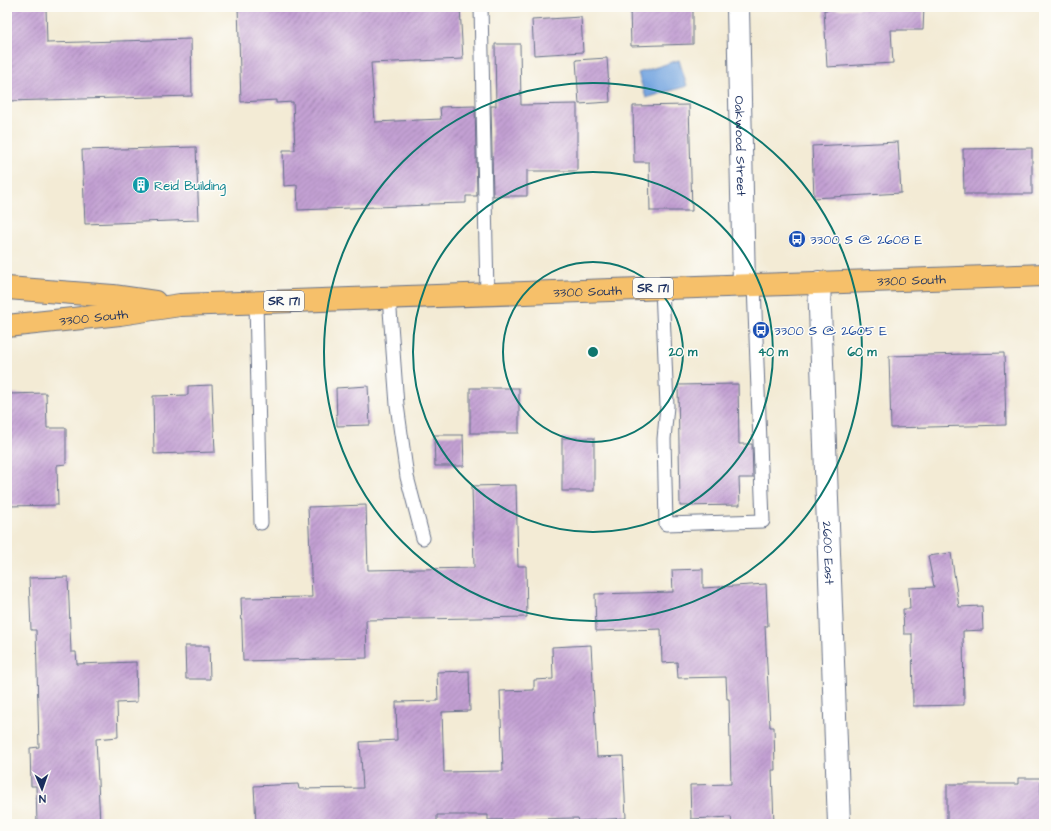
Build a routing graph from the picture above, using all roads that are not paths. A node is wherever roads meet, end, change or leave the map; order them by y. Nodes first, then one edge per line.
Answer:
1 (481, 7) edge
2 (738, 7) edge
3 (1044, 275) edge
4 (819, 282) junction
5 (749, 285) junction
6 (7, 288) edge
7 (662, 288) junction
8 (487, 294) junction
9 (389, 297) junction
10 (256, 302) junction
11 (180, 305) junction
12 (7, 326) edge
13 (261, 523) dead end
14 (423, 538) dead end
15 (839, 824) edge

1 - 8 lane
2 - 5 street, Oakwood Street
3 - 4 main road, 3300 South / SR 171
4 - 5 main road, 3300 South / SR 171
4 - 15 street, 2600 East
5 - 7 main road, 3300 South / SR 171
5 - 7 lane
6 - 11 main road, 3300 South / SR 171
7 - 8 main road, 3300 South / SR 171
8 - 9 main road, 3300 South / SR 171
9 - 10 main road, 3300 South / SR 171
9 - 14 lane
10 - 11 main road, 3300 South / SR 171
10 - 13 lane
11 - 12 main road, 3300 South / SR 171

